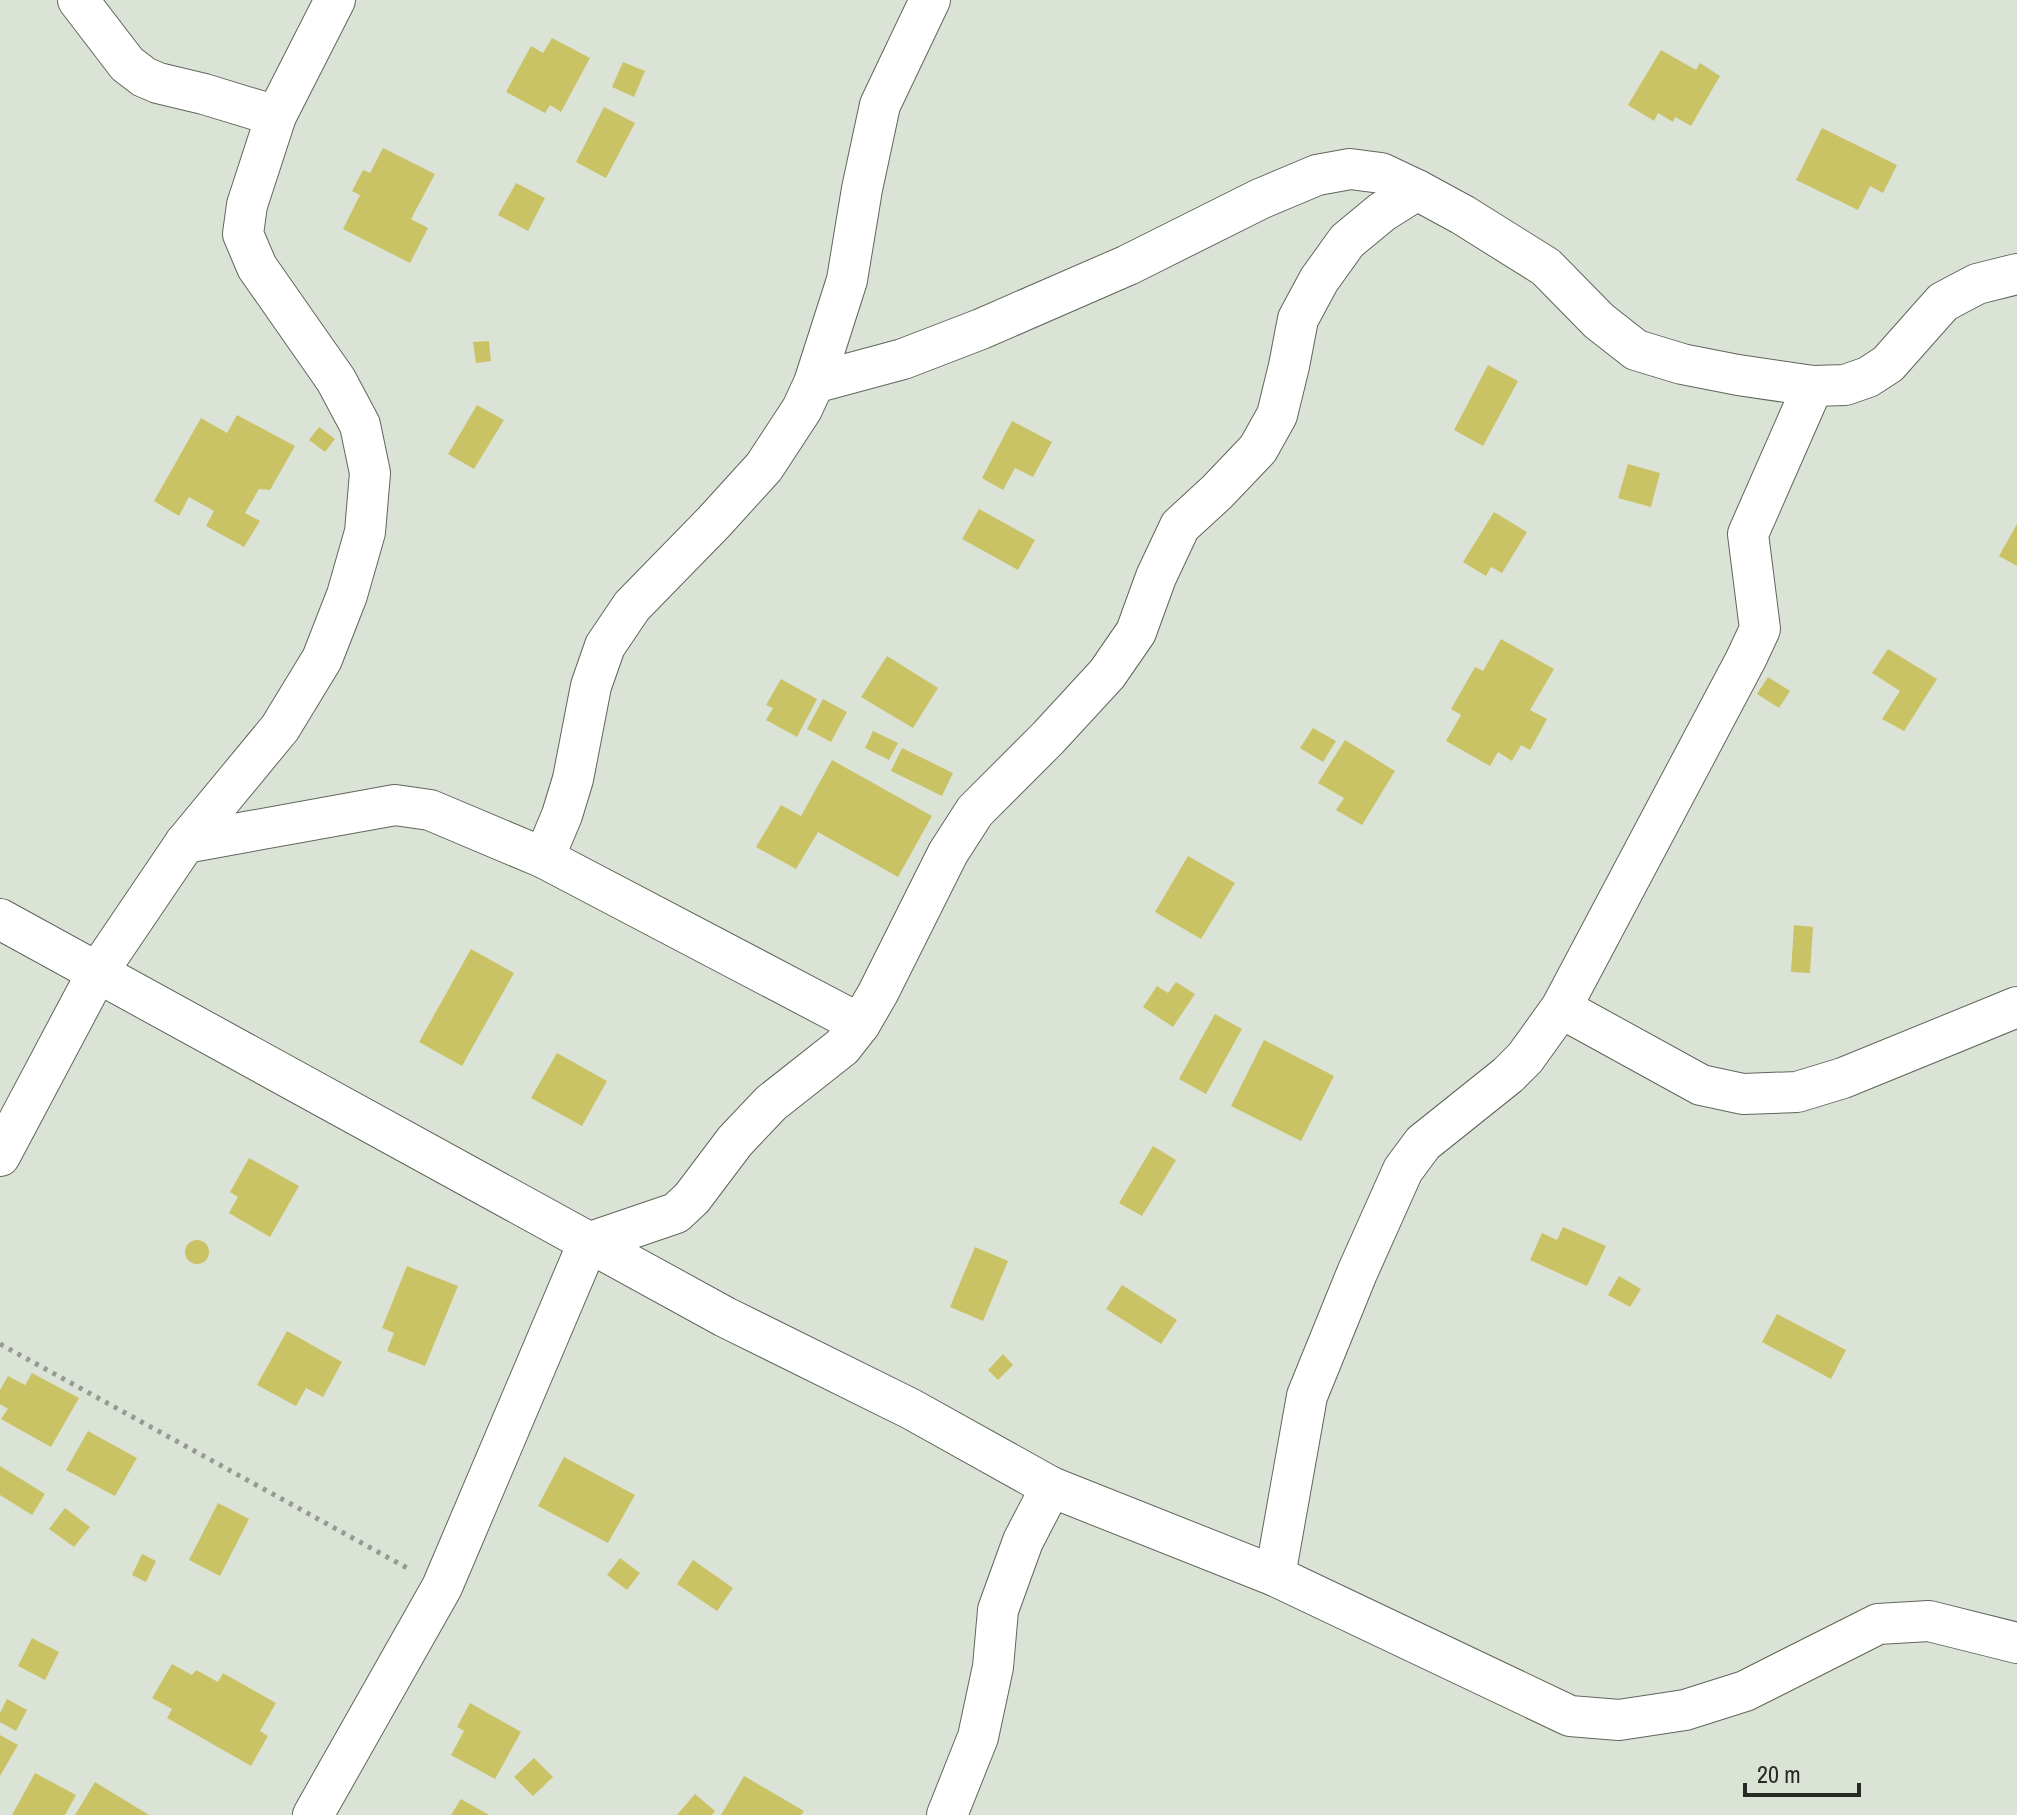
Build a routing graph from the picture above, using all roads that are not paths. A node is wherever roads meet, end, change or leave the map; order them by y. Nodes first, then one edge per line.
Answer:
1 (78, 0) edge
2 (335, 0) edge
3 (930, 0) edge
4 (276, 116) junction
5 (1417, 190) junction
6 (2017, 274) edge
7 (814, 383) junction
8 (1813, 386) junction
9 (185, 843) junction
10 (544, 858) junction
11 (0, 919) edge
12 (97, 973) junction
13 (2017, 1007) edge
14 (1561, 1008) junction
15 (860, 1024) junction
16 (0, 1156) edge
17 (588, 1243) junction
18 (1051, 1487) junction
19 (1275, 1576) junction
20 (2017, 1643) edge
21 (313, 1815) edge
22 (947, 1815) edge

1 - 4 street
2 - 4 street
3 - 7 street
4 - 9 street
5 - 7 street
5 - 8 street
5 - 15 street
6 - 8 street
7 - 10 street
8 - 14 street
9 - 10 street
9 - 12 street
10 - 15 street
11 - 12 street
12 - 16 street
12 - 17 street
13 - 14 street
14 - 19 street
15 - 17 street
17 - 18 street
17 - 21 street
18 - 19 street
18 - 22 street
19 - 20 street

